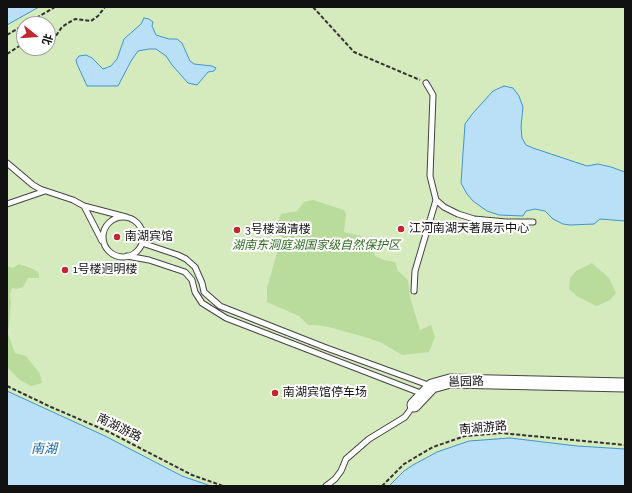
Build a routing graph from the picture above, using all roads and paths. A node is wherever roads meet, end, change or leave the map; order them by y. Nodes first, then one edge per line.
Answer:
1 (55, 7) edge
2 (105, 7) edge
3 (313, 7) edge
4 (39, 16) edge
5 (16, 30) edge
6 (7, 35) edge
7 (56, 36) edge
8 (16, 48) edge
9 (7, 54) edge
10 (426, 83) joint
11 (7, 163) edge
12 (45, 191) junction
13 (436, 200) junction
14 (7, 204) edge
15 (84, 206) junction
16 (126, 217) junction
17 (533, 222) dead end
18 (142, 243) junction
19 (106, 247) junction
20 (127, 256) junction
21 (414, 291) dead end
22 (625, 385) edge
23 (7, 386) edge
24 (428, 390) junction
25 (414, 405) joint
26 (625, 445) edge
27 (223, 486) edge
28 (326, 486) edge
29 (382, 486) edge

1 - 4 path
2 - 7 path
3 - 10 path
5 - 6 path
8 - 9 path
10 - 13 lane
11 - 12 lane
12 - 14 lane
12 - 15 lane
13 - 17 lane
13 - 21 lane
15 - 16 lane
15 - 19 lane
16 - 18 lane
16 - 19 lane
18 - 20 lane
18 - 24 lane
19 - 20 lane
20 - 24 lane
22 - 24 street, 邕园路
23 - 27 path, 南湖游路
24 - 25 street
25 - 28 lane
26 - 29 path, 南湖游路

